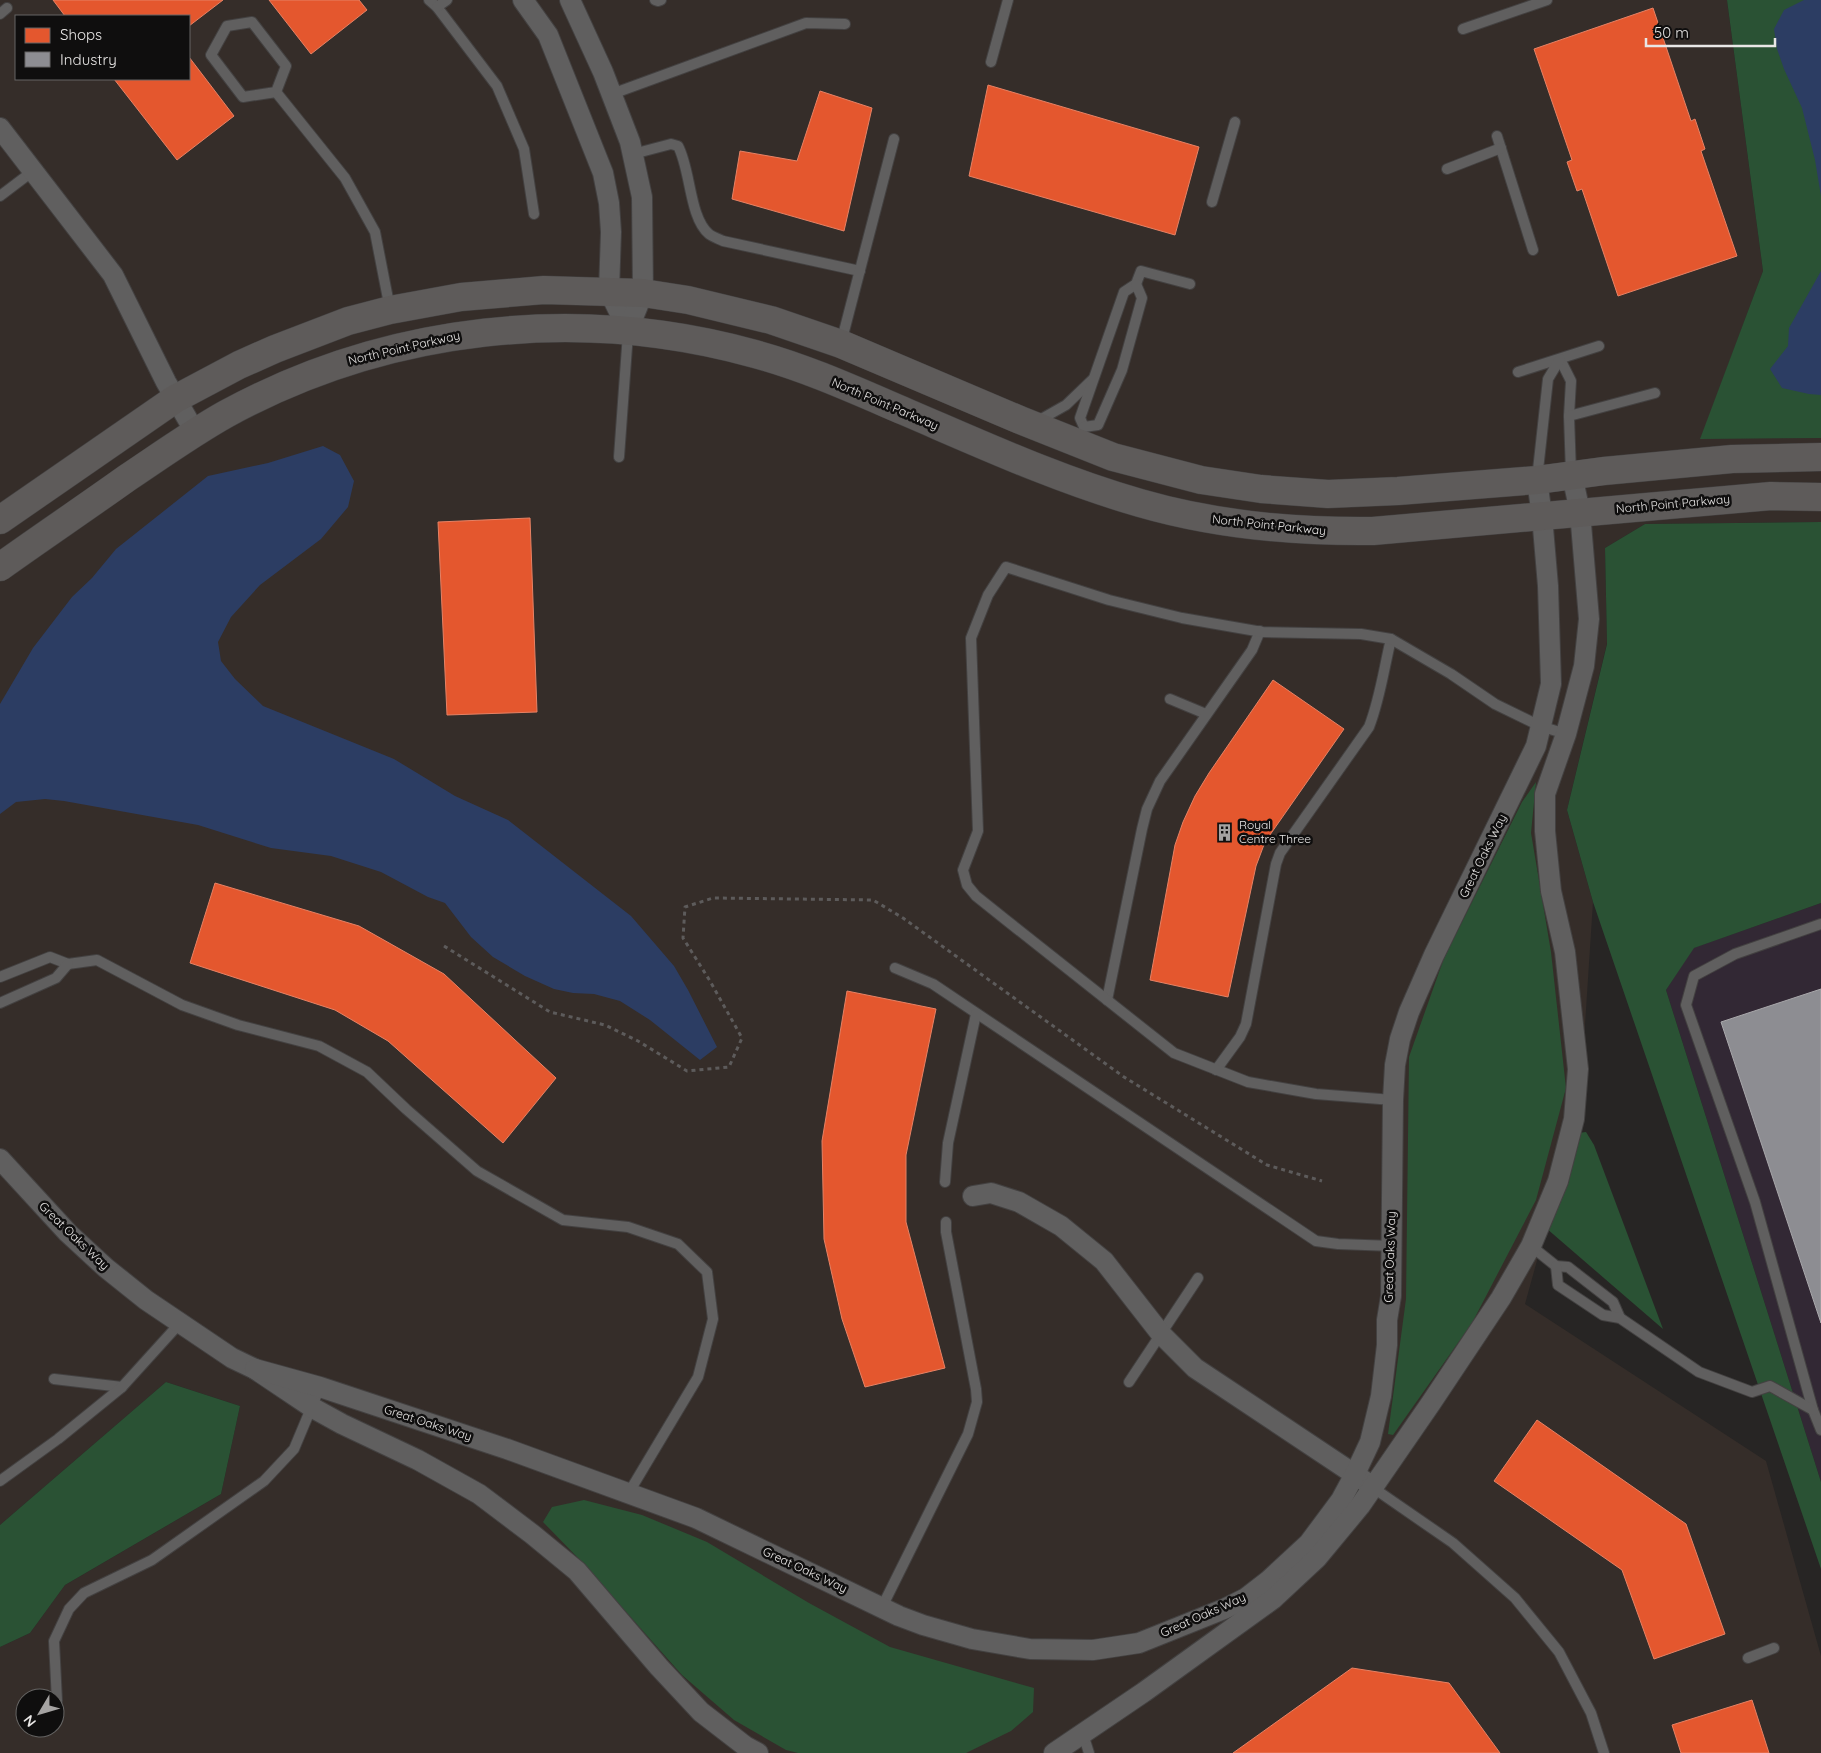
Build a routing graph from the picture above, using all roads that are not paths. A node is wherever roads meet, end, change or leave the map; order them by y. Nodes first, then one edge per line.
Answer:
1 (429, 0) edge
2 (447, 0) edge
3 (522, 0) edge
4 (570, 0) edge
5 (656, 0) edge
6 (661, 0) edge
7 (1008, 0) edge
8 (1547, 0) edge
9 (437, 8) junction
10 (845, 24) dead end
11 (1463, 28) dead end
12 (991, 62) dead end
13 (276, 92) junction
14 (612, 94) junction
15 (1235, 122) dead end
16 (0, 128) edge
17 (1497, 136) dead end
18 (894, 139) dead end
19 (1501, 148) junction
20 (633, 154) junction
21 (1447, 168) dead end
22 (33, 171) junction
23 (0, 196) edge
24 (1212, 202) dead end
25 (534, 214) dead end
26 (1533, 250) dead end
27 (860, 271) junction
28 (1136, 284) junction
29 (1190, 284) dead end
30 (608, 292) junction
31 (643, 293) junction
32 (390, 310) junction
33 (628, 330) junction
34 (841, 344) junction
35 (1599, 346) dead end
36 (1560, 359) junction
37 (1518, 372) dead end
38 (1094, 378) junction
39 (1656, 393) dead end
40 (176, 399) junction
41 (1569, 416) junction
42 (1030, 424) junction
43 (196, 432) junction
44 (1080, 435) junction
45 (619, 457) dead end
46 (1821, 457) edge
47 (1572, 475) junction
48 (1537, 480) junction
49 (1821, 497) edge
50 (1580, 512) junction
51 (1542, 516) junction
52 (0, 520) edge
53 (0, 566) edge
54 (1260, 631) junction
55 (1391, 639) junction
56 (1170, 699) dead end
57 (1206, 714) junction
58 (1540, 726) junction
59 (1566, 734) junction
60 (1821, 924) edge
61 (68, 964) junction
62 (894, 968) dead end
63 (0, 977) edge
64 (1107, 1000) junction
65 (0, 1004) edge
66 (976, 1014) junction
67 (1216, 1070) junction
68 (1393, 1100) junction
69 (0, 1159) edge
70 (945, 1182) dead end
71 (973, 1196) dead end
72 (946, 1222) dead end
73 (1392, 1246) junction
74 (1531, 1246) junction
75 (1556, 1266) junction
76 (1198, 1278) dead end
77 (1620, 1318) junction
78 (180, 1323) junction
79 (1161, 1334) junction
80 (255, 1370) junction
81 (54, 1379) dead end
82 (1129, 1382) dead end
83 (122, 1387) junction
84 (320, 1387) junction
85 (313, 1408) junction
86 (1814, 1410) junction
87 (1821, 1430) edge
88 (1355, 1474) junction
89 (0, 1480) edge
90 (1372, 1487) junction
91 (628, 1494) junction
92 (882, 1607) junction
93 (1774, 1648) dead end
94 (1748, 1658) dead end
95 (56, 1688) edge
96 (1086, 1744) edge
97 (758, 1753) edge
98 (1054, 1753) edge
99 (1604, 1753) edge

1 - 9 lane
2 - 9 lane
3 - 30 street
4 - 14 street
5 - 6 lane
7 - 12 lane
8 - 11 lane
9 - 25 lane
10 - 14 lane
13 - 13 lane
13 - 32 lane
14 - 20 street
15 - 24 lane
16 - 22 street
17 - 19 lane
18 - 27 lane
19 - 21 lane
19 - 26 lane
20 - 27 lane
20 - 31 street
22 - 23 lane
22 - 40 street
27 - 34 lane
28 - 29 lane
28 - 38 lane
28 - 44 lane
30 - 31 street
30 - 32 street
30 - 33 street
31 - 33 street
31 - 34 street
32 - 40 street
33 - 43 street, North Point Parkway
33 - 45 lane
33 - 51 street, North Point Parkway
34 - 42 street
35 - 36 lane
36 - 37 lane
36 - 41 lane
36 - 48 lane
38 - 42 lane
38 - 44 lane
39 - 41 lane
40 - 43 street
40 - 52 street
41 - 47 lane
42 - 44 street
43 - 53 street, North Point Parkway
44 - 48 street
46 - 47 street
47 - 48 street
47 - 50 street, Great Oaks Way
48 - 51 street, Great Oaks Way
49 - 50 street, North Point Parkway
50 - 51 street, North Point Parkway
50 - 59 street, Great Oaks Way
51 - 58 street, Great Oaks Way
54 - 55 lane
54 - 57 lane
54 - 64 lane
55 - 58 lane
55 - 67 lane
56 - 57 lane
57 - 64 lane
58 - 59 lane
58 - 68 street, Great Oaks Way
59 - 74 street, Great Oaks Way
60 - 86 lane
61 - 63 lane
61 - 65 lane
61 - 91 lane
62 - 66 lane
64 - 67 lane
66 - 70 lane
66 - 73 lane
67 - 68 lane
68 - 73 street, Great Oaks Way
69 - 78 street, Great Oaks Way
71 - 79 street
72 - 92 lane
73 - 88 street, Great Oaks Way
74 - 75 lane
74 - 90 street, Great Oaks Way
75 - 77 lane
75 - 77 lane
76 - 79 lane
77 - 86 lane
78 - 80 street, Great Oaks Way
78 - 83 lane
79 - 82 lane
79 - 88 street
80 - 84 street, Great Oaks Way
80 - 85 street, Great Oaks Way
81 - 83 lane
83 - 89 lane
84 - 85 lane
84 - 91 street, Great Oaks Way
85 - 95 lane
85 - 97 street, Great Oaks Way
86 - 87 lane
88 - 90 street
88 - 92 street, Great Oaks Way
90 - 96 street, Great Oaks Way
90 - 99 lane
91 - 92 street, Great Oaks Way
93 - 94 lane
96 - 98 street, Great Oaks Way

